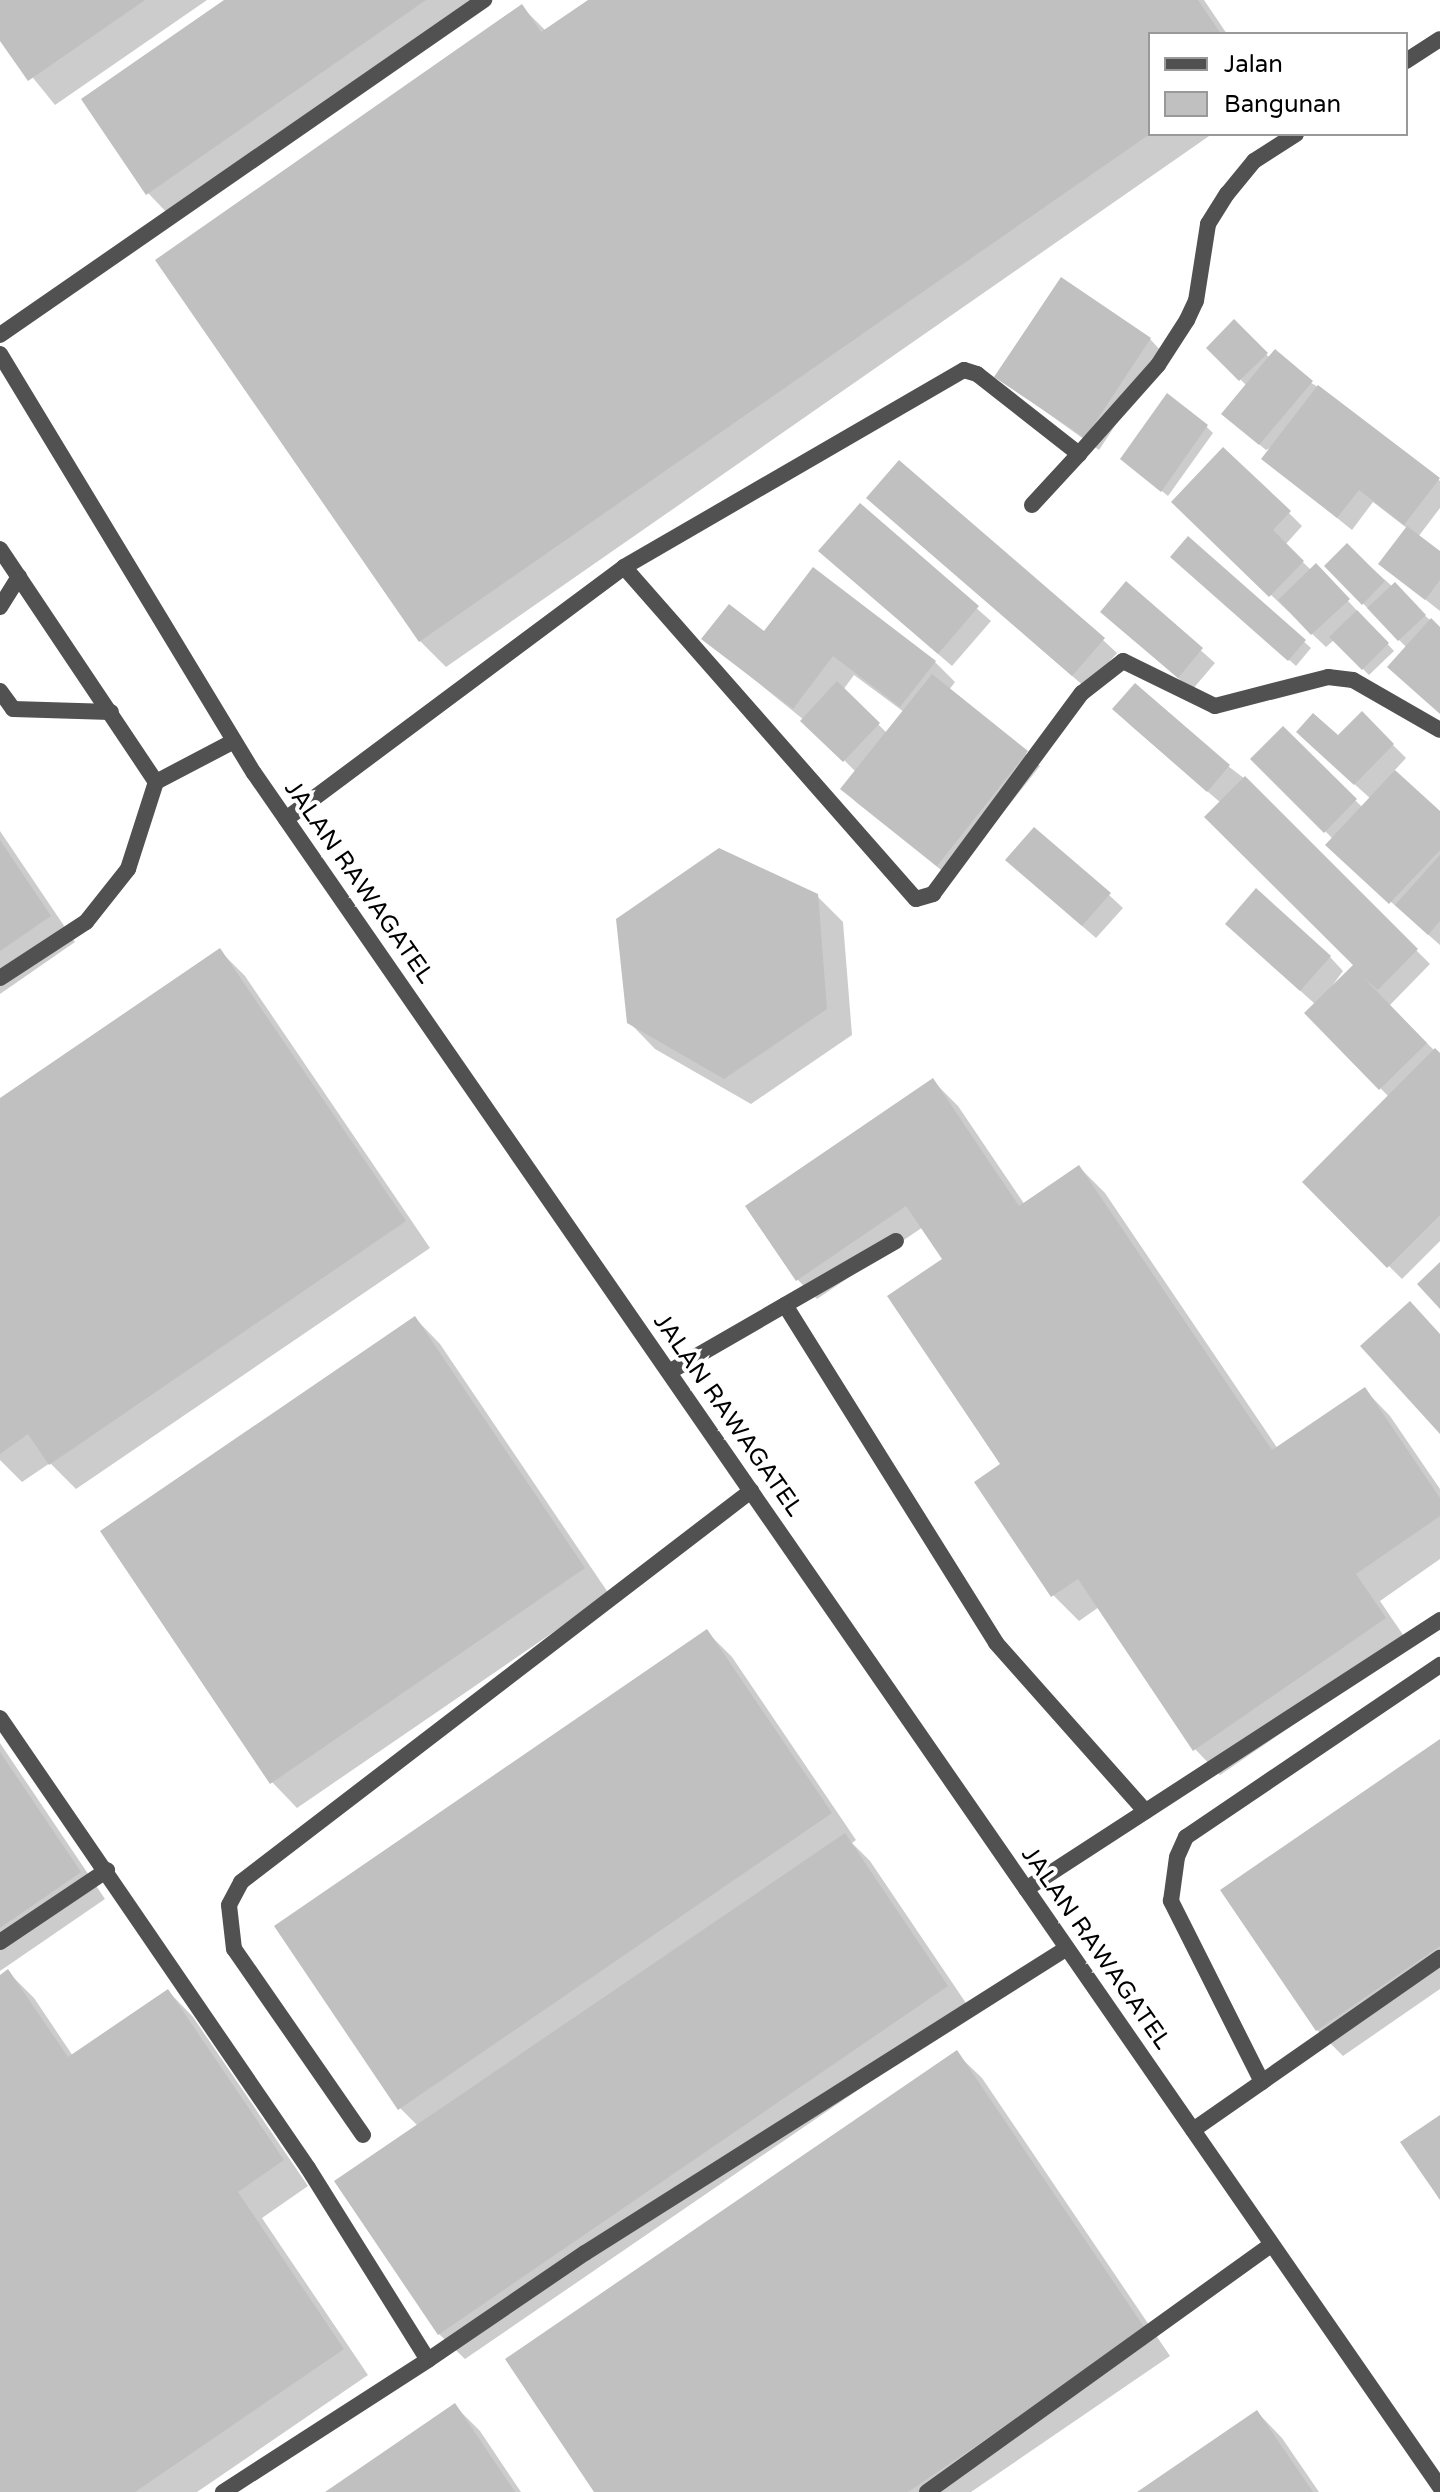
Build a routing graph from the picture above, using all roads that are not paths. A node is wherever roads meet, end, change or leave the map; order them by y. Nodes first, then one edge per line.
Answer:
1 (484, 0) edge
2 (1440, 39) edge
3 (1408, 60) edge
4 (1293, 136) edge
5 (0, 335) edge
6 (0, 354) edge
7 (1079, 454) junction
8 (1032, 505) dead end
9 (0, 549) edge
10 (624, 567) junction
11 (19, 576) junction
12 (0, 607) edge
13 (0, 691) edge
14 (111, 712) junction
15 (1440, 730) edge
16 (234, 741) junction
17 (156, 782) junction
18 (286, 819) junction
19 (0, 978) edge
20 (896, 1241) dead end
21 (785, 1305) junction
22 (669, 1372) junction
23 (751, 1491) junction
24 (1440, 1620) edge
25 (1440, 1665) edge
26 (0, 1718) edge
27 (1145, 1811) junction
28 (107, 1870) junction
29 (1026, 1889) junction
30 (0, 1942) edge
31 (1067, 1948) junction
32 (1440, 1958) edge
33 (1262, 2082) junction
34 (1193, 2130) junction
35 (363, 2135) dead end
36 (1271, 2245) junction
37 (428, 2360) junction
38 (1440, 2487) edge
39 (223, 2492) edge
40 (927, 2492) edge

1 - 5 street
2 - 3 street
4 - 7 street
6 - 16 street, JALAN RAWAGATEL
7 - 8 street
7 - 10 street
9 - 11 street
10 - 15 street
10 - 18 street
11 - 12 street
11 - 14 street
13 - 14 street
14 - 17 street
16 - 17 street
16 - 18 street, JALAN RAWAGATEL
17 - 19 street
18 - 22 street, JALAN RAWAGATEL
20 - 21 street
21 - 22 street
21 - 27 street
22 - 23 street, JALAN RAWAGATEL
23 - 29 street, JALAN RAWAGATEL
23 - 35 street
24 - 27 street
25 - 33 street
26 - 28 street
27 - 29 street
28 - 30 street
28 - 37 street
29 - 31 street, JALAN RAWAGATEL
31 - 34 street, JALAN RAWAGATEL
31 - 37 street
32 - 33 street
33 - 34 street
34 - 36 street, JALAN RAWAGATEL
36 - 38 street, JALAN RAWAGATEL
36 - 40 street
37 - 39 street

